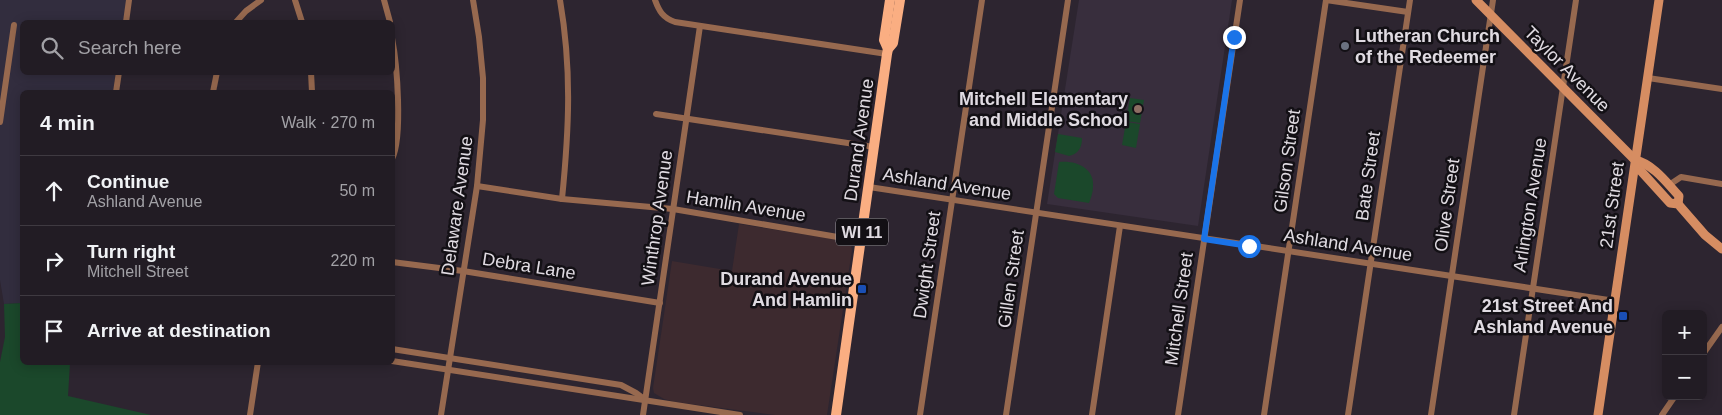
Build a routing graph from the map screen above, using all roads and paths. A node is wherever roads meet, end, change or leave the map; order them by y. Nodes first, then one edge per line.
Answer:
1 (129, 0) edge
2 (260, 0) edge
3 (295, 0) edge
4 (384, 0) edge
5 (472, 0) edge
6 (560, 0) edge
7 (655, 0) edge
8 (890, 0) edge
9 (900, 0) edge
10 (982, 0) edge
11 (1068, 0) edge
12 (1240, 0) edge
13 (1326, 0) edge
14 (1410, 0) edge
15 (1476, 0) edge
16 (1493, 0) edge
17 (1576, 0) edge
18 (1659, 0) edge
19 (1408, 12) junction
20 (1491, 15) junction
21 (126, 20) edge
22 (238, 20) edge
23 (301, 20) edge
24 (389, 20) edge
25 (14, 25) dead end
26 (700, 26) junction
27 (888, 51) junction
28 (395, 62) edge
29 (118, 75) edge
30 (216, 75) edge
31 (310, 75) edge
32 (1648, 78) junction
33 (1563, 88) junction
34 (1722, 89) edge
35 (116, 90) edge
36 (213, 90) edge
37 (312, 90) edge
38 (656, 114) dead end
39 (687, 118) junction
40 (0, 122) edge
41 (395, 142) edge
42 (874, 147) junction
43 (1636, 160) junction
44 (1722, 184) edge
45 (1669, 185) junction
46 (477, 186) junction
47 (869, 187) junction
48 (562, 199) junction
49 (952, 199) junction
50 (1678, 204) junction
51 (673, 209) junction
52 (1036, 213) junction
53 (1120, 226) junction
54 (1204, 239) junction
55 (861, 241) junction
56 (1722, 249) edge
57 (1288, 252) junction
58 (395, 262) edge
59 (1370, 264) junction
60 (463, 271) junction
61 (1452, 276) junction
62 (1533, 289) junction
63 (1614, 301) junction
64 (660, 303) junction
65 (1722, 327) edge
66 (1707, 348) edge
67 (395, 349) edge
68 (449, 357) junction
69 (395, 361) edge
70 (258, 365) edge
71 (447, 370) junction
72 (645, 400) junction
73 (1671, 400) edge
74 (250, 415) edge
75 (441, 415) edge
76 (643, 415) edge
77 (740, 415) edge
78 (836, 415) edge
79 (920, 415) edge
80 (1006, 415) edge
81 (1092, 415) edge
82 (1178, 415) edge
83 (1264, 415) edge
84 (1348, 415) edge
85 (1431, 415) edge
86 (1514, 415) edge
87 (1598, 415) edge
88 (1662, 415) edge

1 - 21 street
2 - 22 street
3 - 23 street
4 - 24 street
5 - 46 street, Delaware Avenue
6 - 48 street
7 - 26 street
8 - 27 main road, Durand Avenue / WI 11
9 - 27 main road, Durand Avenue / WI 11
10 - 49 street, Dwight Street
11 - 52 street, Gillen Street
12 - 54 street, Mitchell Street
13 - 19 street
13 - 57 street, Gilson Street
14 - 19 street, Bate Street
15 - 20 street, Taylor Avenue
16 - 20 street, Olive Street
17 - 33 street, Arlington Avenue
18 - 32 street, 21st Street
19 - 59 street, Bate Street
20 - 33 street, Taylor Avenue
20 - 61 street, Olive Street
25 - 40 street
26 - 27 street
26 - 39 street, Winthrop Avenue
27 - 42 main road, Durand Avenue / WI 11
28 - 41 street
29 - 35 street
30 - 36 street
31 - 37 street
32 - 34 street
32 - 43 street, 21st Street
33 - 43 street, Taylor Avenue
33 - 62 street, Arlington Avenue
38 - 39 street
39 - 42 street
39 - 51 street, Winthrop Avenue
42 - 47 main road, Durand Avenue / WI 11
43 - 45 street, Taylor Avenue
43 - 50 street, Taylor Avenue
43 - 63 street, 21st Street
44 - 45 street
45 - 50 street, Taylor Avenue
46 - 48 street, Hamlin Avenue
46 - 60 street, Delaware Avenue
47 - 49 street, Ashland Avenue
47 - 55 main road, Durand Avenue / WI 11
48 - 51 street, Hamlin Avenue
49 - 52 street, Ashland Avenue
49 - 79 street, Dwight Street
50 - 56 street, Taylor Avenue
51 - 55 street, Hamlin Avenue
51 - 64 street, Winthrop Avenue
52 - 53 street, Ashland Avenue
52 - 80 street, Gillen Street
53 - 54 street, Ashland Avenue
53 - 81 street
54 - 57 street, Ashland Avenue
54 - 82 street, Mitchell Street
55 - 78 main road, Durand Avenue / WI 11
57 - 59 street, Ashland Avenue
57 - 83 street, Gilson Street
58 - 60 street, Debra Lane
59 - 61 street, Ashland Avenue
59 - 84 street, Bate Street
60 - 64 street, Debra Lane
60 - 68 street, Delaware Avenue
61 - 62 street, Ashland Avenue
61 - 85 street, Olive Street
62 - 63 street, Ashland Avenue
62 - 86 street, Arlington Avenue
63 - 87 street, 21st Street
64 - 72 street, Winthrop Avenue
65 - 66 street
67 - 68 street
68 - 71 street, Delaware Avenue
68 - 72 street
69 - 71 street
70 - 74 street
71 - 72 street
71 - 75 street, Delaware Avenue
72 - 76 street, Winthrop Avenue
72 - 77 street
73 - 88 street

